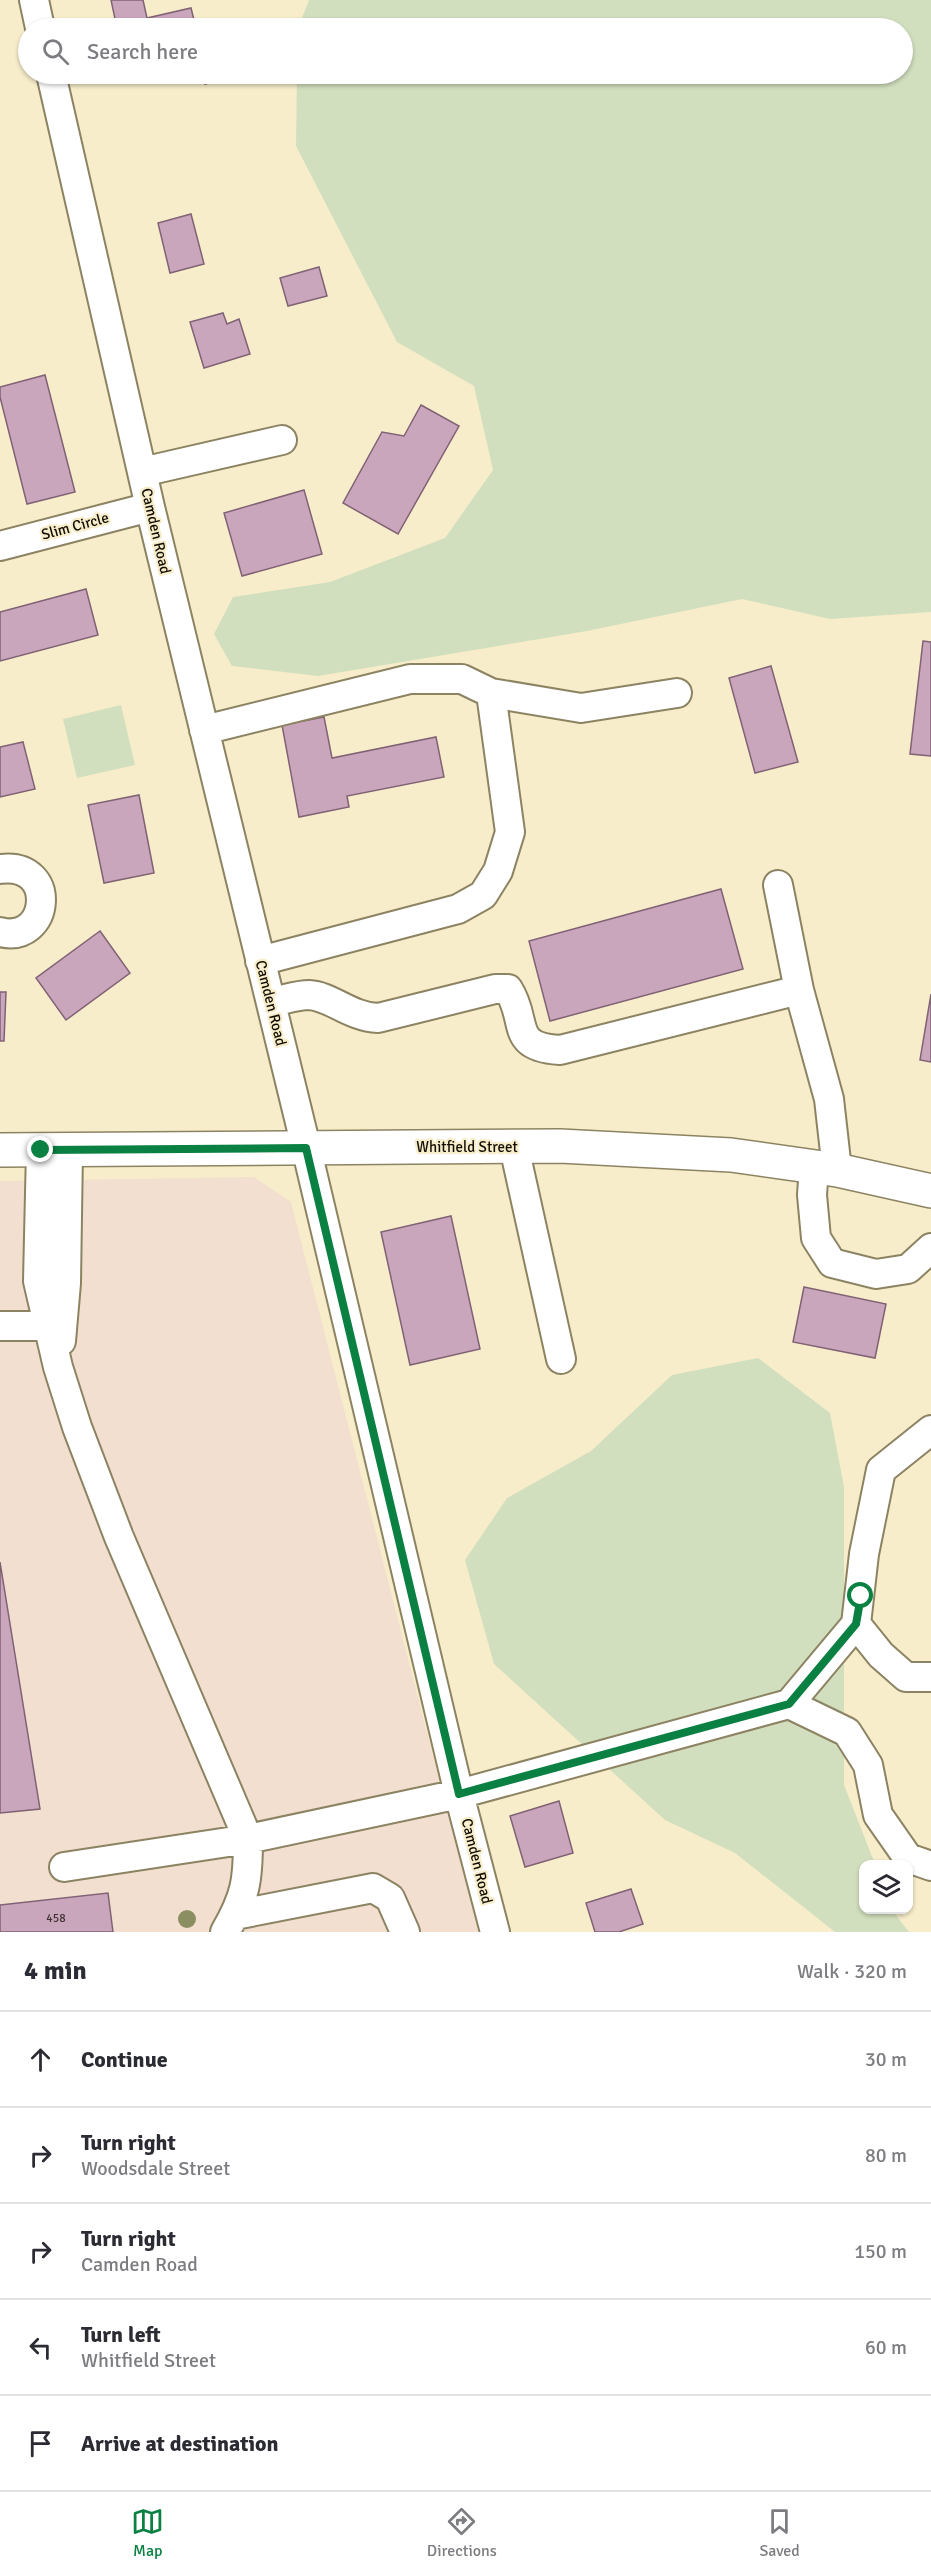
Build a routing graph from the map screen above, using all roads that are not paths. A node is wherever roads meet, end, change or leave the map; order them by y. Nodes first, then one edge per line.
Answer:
1 (34, 0) edge
2 (38, 18) edge
3 (53, 84) edge
4 (282, 440) dead end
5 (142, 472) junction
6 (150, 507) junction
7 (0, 546) edge
8 (491, 693) junction
9 (676, 693) dead end
10 (204, 730) junction
11 (0, 869) edge
12 (777, 885) dead end
13 (0, 932) edge
14 (260, 961) junction
15 (799, 990) junction
16 (271, 1002) junction
17 (514, 1147) junction
18 (306, 1148) junction
19 (0, 1150) edge
20 (54, 1150) junction
21 (826, 1168) junction
22 (931, 1191) edge
23 (931, 1248) edge
24 (0, 1326) edge
25 (49, 1326) junction
26 (561, 1359) dead end
27 (58, 1367) junction
28 (931, 1430) edge
29 (856, 1624) junction
30 (931, 1677) edge
31 (789, 1704) junction
32 (459, 1794) junction
33 (248, 1839) junction
34 (931, 1866) edge
35 (64, 1867) dead end
36 (230, 1923) edge
37 (405, 1932) edge
38 (495, 1932) edge

1 - 2 street
3 - 5 street, Camden Road
4 - 5 street
5 - 6 street, Camden Road
6 - 7 street, Slim Circle
6 - 10 street, Camden Road
8 - 9 street
8 - 10 street
8 - 14 street
10 - 14 street, Camden Road
11 - 13 street
12 - 15 street
14 - 16 street, Camden Road
15 - 16 street
15 - 21 street
16 - 18 street, Camden Road
17 - 18 main road, Whitfield Street
17 - 21 main road, Whitfield Street
17 - 26 street
18 - 20 main road, Whitfield Street
18 - 32 street, Camden Road
19 - 20 main road, Whitfield Street
20 - 25 street
20 - 27 street
21 - 22 main road, Whitfield Street
21 - 23 street
24 - 25 street
25 - 27 street
27 - 33 street
28 - 29 street
29 - 30 street
29 - 31 street
31 - 32 street
31 - 34 street
32 - 33 street
32 - 38 street, Camden Road
33 - 35 street
33 - 36 street
36 - 37 street

